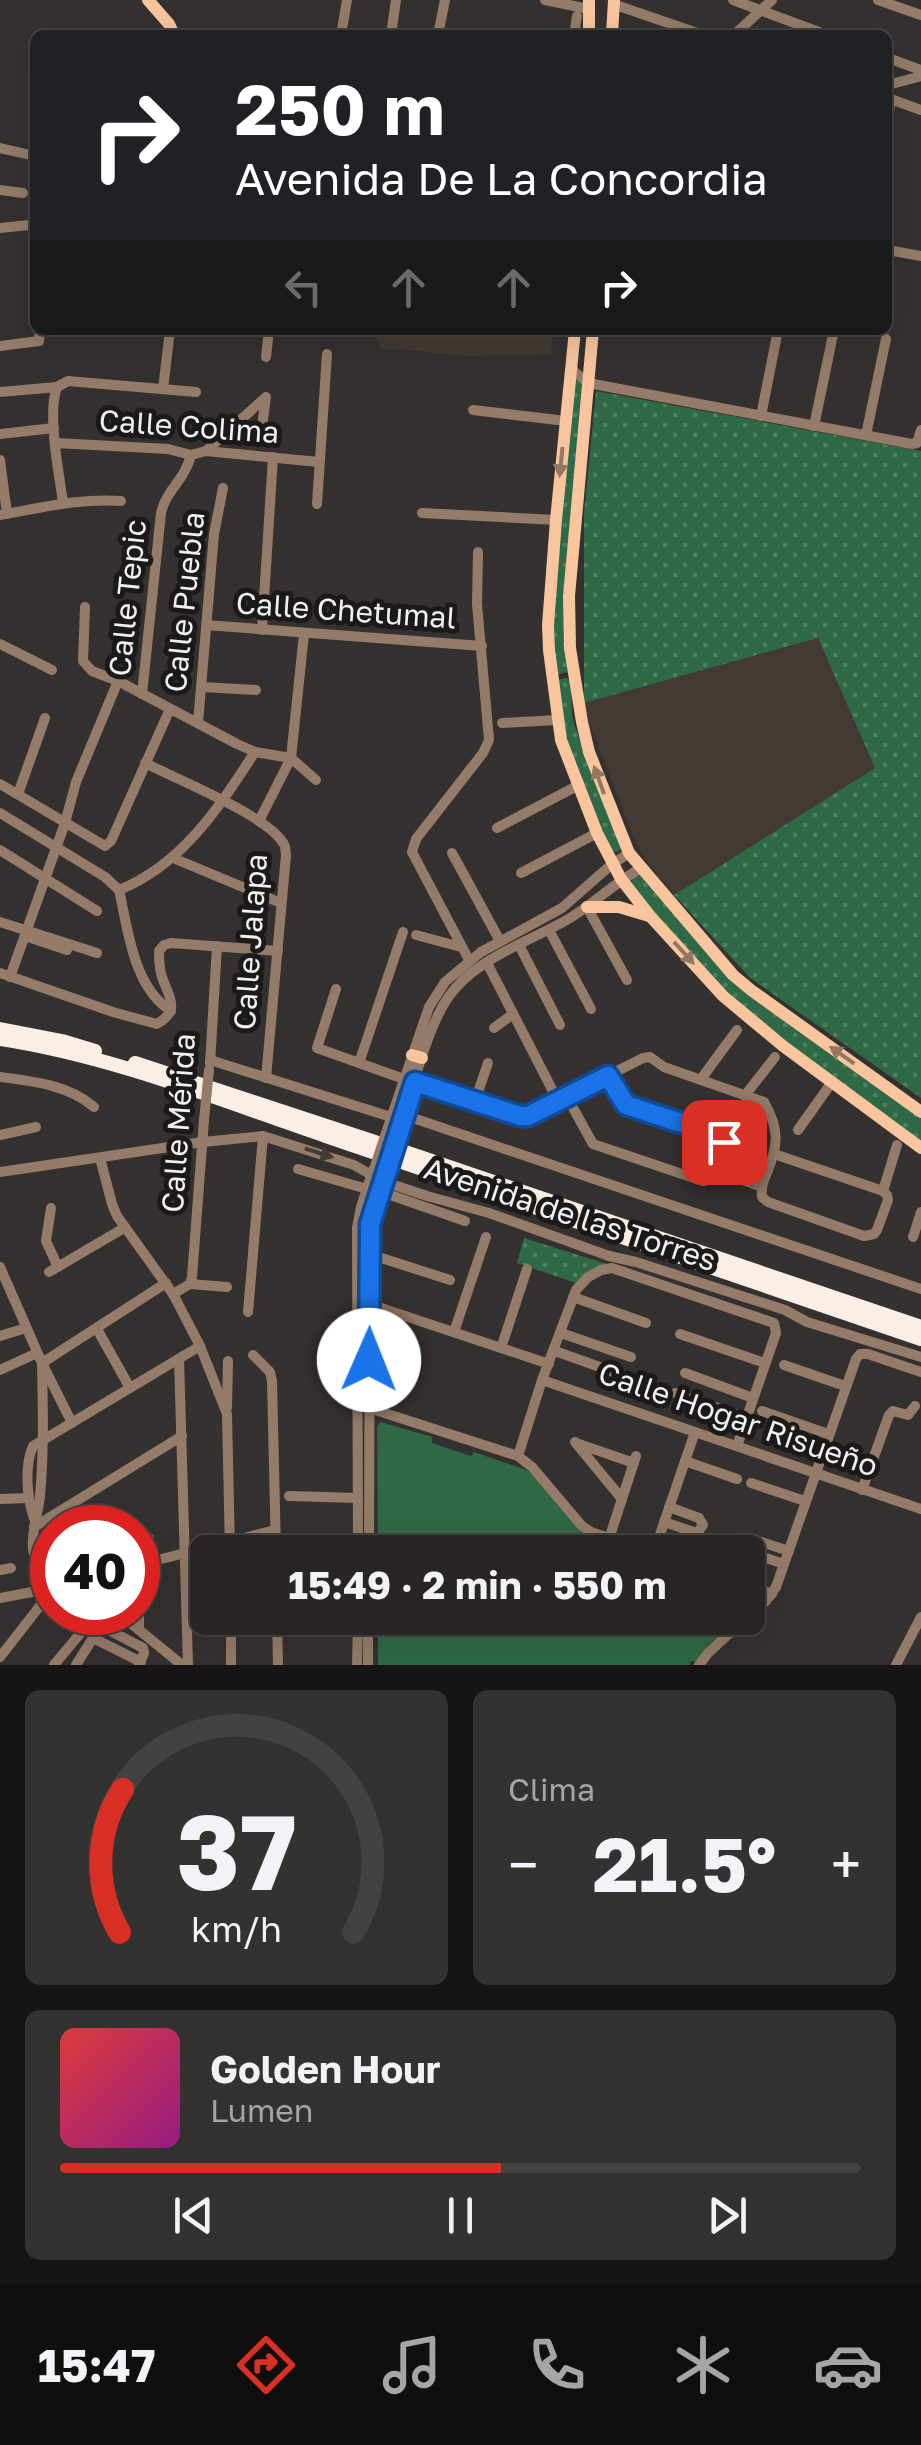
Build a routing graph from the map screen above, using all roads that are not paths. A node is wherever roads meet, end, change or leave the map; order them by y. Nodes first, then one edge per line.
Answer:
1 (148, 0) edge
2 (347, 0) edge
3 (396, 0) edge
4 (444, 0) edge
5 (548, 0) edge
6 (733, 0) edge
7 (772, 0) edge
8 (878, 0) edge
9 (614, 2) edge
10 (630, 4) edge
11 (585, 8) edge
12 (762, 11) junction
13 (921, 15) edge
14 (172, 30) edge
15 (342, 30) edge
16 (392, 30) edge
17 (439, 30) edge
18 (612, 30) edge
19 (691, 30) edge
20 (740, 30) edge
21 (813, 30) edge
22 (892, 60) edge
23 (921, 73) edge
24 (892, 84) edge
25 (892, 99) edge
26 (921, 110) edge
27 (0, 148) edge
28 (30, 155) edge
29 (0, 190) edge
30 (23, 193) dead end
31 (29, 225) dead end
32 (0, 228) edge
33 (892, 251) edge
34 (921, 256) edge
35 (40, 335) edge
36 (170, 335) edge
37 (268, 335) edge
38 (574, 335) edge
39 (593, 335) edge
40 (777, 335) edge
41 (833, 335) edge
42 (886, 339) dead end
43 (0, 346) edge
44 (327, 354) dead end
45 (266, 357) dead end
46 (571, 369) junction
47 (588, 383) junction
48 (56, 387) junction
49 (164, 390) junction
50 (0, 392) edge
51 (196, 392) dead end
52 (473, 410) dead end
53 (761, 416) junction
54 (566, 421) junction
55 (814, 426) junction
56 (54, 428) junction
57 (921, 430) edge
58 (0, 434) edge
59 (261, 434) dead end
60 (866, 435) junction
61 (56, 443) junction
62 (206, 451) junction
63 (191, 456) junction
64 (273, 457) junction
65 (0, 460) edge
66 (320, 462) junction
67 (224, 488) dead end
68 (120, 501) dead end
69 (63, 503) junction
70 (316, 504) dead end
71 (422, 512) dead end
72 (4, 514) edge
73 (556, 520) junction
74 (478, 552) dead end
75 (85, 607) dead end
76 (206, 625) junction
77 (262, 630) junction
78 (304, 634) junction
79 (0, 644) edge
80 (482, 646) junction
81 (52, 670) dead end
82 (118, 681) junction
83 (575, 682) junction
84 (202, 687) junction
85 (552, 688) junction
86 (256, 690) dead end
87 (142, 694) junction
88 (170, 709) junction
89 (45, 718) dead end
90 (557, 720) junction
91 (198, 722) junction
92 (502, 724) dead end
93 (255, 752) junction
94 (291, 758) junction
95 (145, 763) junction
96 (316, 780) dead end
97 (0, 784) edge
98 (578, 786) junction
99 (18, 794) junction
100 (223, 801) junction
101 (0, 814) edge
102 (258, 821) junction
103 (65, 823) junction
104 (496, 828) dead end
105 (597, 833) junction
106 (56, 847) junction
107 (0, 850) edge
108 (629, 853) junction
109 (452, 854) dead end
110 (173, 858) junction
111 (612, 864) junction
112 (640, 868) junction
113 (521, 874) dead end
114 (44, 878) junction
115 (620, 879) junction
116 (119, 890) junction
117 (281, 903) junction
118 (587, 907) junction
119 (98, 911) dead end
120 (650, 916) junction
121 (0, 922) edge
122 (549, 930) junction
123 (403, 932) dead end
124 (26, 933) junction
125 (416, 934) dead end
126 (500, 941) junction
127 (519, 945) junction
128 (217, 946) junction
129 (462, 947) junction
130 (278, 951) junction
131 (97, 953) dead end
132 (469, 960) junction
133 (106, 963) dead end
134 (487, 963) junction
135 (5, 975) edge
136 (627, 980) dead end
137 (336, 989) dead end
138 (591, 1009) dead end
139 (170, 1011) junction
140 (513, 1014) junction
141 (560, 1025) dead end
142 (494, 1028) dead end
143 (0, 1029) edge
144 (737, 1030) dead end
145 (0, 1040) edge
146 (417, 1056) junction
147 (774, 1057) dead end
148 (359, 1063) junction
149 (488, 1063) dead end
150 (210, 1065) junction
151 (608, 1076) junction
152 (0, 1077) edge
153 (266, 1078) junction
154 (701, 1079) junction
155 (409, 1081) junction
156 (832, 1082) junction
157 (746, 1094) junction
158 (563, 1099) junction
159 (475, 1101) junction
160 (94, 1107) dead end
161 (921, 1112) edge
162 (404, 1115) junction
163 (392, 1124) junction
164 (36, 1127) dead end
165 (798, 1130) dead end
166 (0, 1135) edge
167 (263, 1136) junction
168 (203, 1142) junction
169 (897, 1145) dead end
170 (921, 1148) edge
171 (774, 1154) junction
172 (100, 1158) junction
173 (298, 1169) dead end
174 (716, 1171) junction
175 (0, 1172) edge
176 (376, 1180) junction
177 (762, 1187) junction
178 (883, 1192) junction
179 (51, 1208) dead end
180 (921, 1212) edge
181 (464, 1221) dead end
182 (124, 1228) junction
183 (486, 1237) dead end
184 (912, 1237) dead end
185 (368, 1254) junction
186 (0, 1266) edge
187 (527, 1270) dead end
188 (450, 1280) dead end
189 (166, 1283) junction
190 (190, 1284) junction
191 (227, 1287) dead end
192 (921, 1289) edge
193 (174, 1294) junction
194 (5, 1295) edge
195 (573, 1298) junction
196 (370, 1304) junction
197 (248, 1312) dead end
198 (646, 1323) dead end
199 (921, 1327) edge
200 (26, 1328) junction
201 (97, 1329) junction
202 (454, 1332) junction
203 (561, 1332) junction
204 (680, 1334) dead end
205 (0, 1336) edge
206 (921, 1339) edge
207 (200, 1346) junction
208 (500, 1348) junction
209 (555, 1351) junction
210 (362, 1352) junction
211 (253, 1355) dead end
212 (631, 1356) dead end
213 (921, 1357) edge
214 (39, 1358) junction
215 (178, 1359) junction
216 (228, 1362) dead end
217 (765, 1363) junction
218 (549, 1364) junction
219 (784, 1365) dead end
220 (0, 1370) edge
221 (921, 1372) edge
222 (684, 1373) dead end
223 (625, 1376) dead end
224 (542, 1380) junction
225 (845, 1386) junction
226 (130, 1388) junction
227 (674, 1393) dead end
228 (753, 1398) junction
229 (916, 1406) dead end
230 (369, 1408) junction
231 (762, 1411) dead end
232 (228, 1414) junction
233 (746, 1418) junction
234 (72, 1423) junction
235 (695, 1432) junction
236 (828, 1434) junction
237 (182, 1436) junction
238 (44, 1438) junction
239 (737, 1446) junction
240 (518, 1456) junction
241 (685, 1461) junction
242 (814, 1474) junction
243 (737, 1479) dead end
244 (751, 1483) dead end
245 (862, 1490) junction
246 (290, 1496) dead end
247 (29, 1498) junction
248 (358, 1498) junction
249 (0, 1499) edge
250 (622, 1499) junction
251 (805, 1501) junction
252 (30, 1505) edge
253 (38, 1505) edge
254 (65, 1505) edge
255 (920, 1505) edge
256 (669, 1507) junction
257 (664, 1522) junction
258 (275, 1530) junction
259 (230, 1535) edge
260 (262, 1535) edge
261 (275, 1535) edge
262 (358, 1535) edge
263 (369, 1535) edge
264 (599, 1535) edge
265 (610, 1535) edge
266 (659, 1535) edge
267 (190, 1551) edge
268 (789, 1551) junction
269 (185, 1552) junction
270 (160, 1559) edge
271 (784, 1564) junction
272 (30, 1592) edge
273 (765, 1592) edge
274 (772, 1594) junction
275 (0, 1598) edge
276 (765, 1600) edge
277 (921, 1617) edge
278 (30, 1619) edge
279 (79, 1635) edge
280 (146, 1635) edge
281 (231, 1635) edge
282 (277, 1635) edge
283 (358, 1635) edge
284 (368, 1635) edge
285 (727, 1635) edge
286 (0, 1656) edge
287 (140, 1663) edge
288 (80, 1664) edge
289 (54, 1665) edge
290 (185, 1665) edge
291 (231, 1665) edge
292 (278, 1665) edge
293 (358, 1665) edge
294 (368, 1665) edge
295 (699, 1665) edge
296 (896, 1665) edge

1 - 14 main road
2 - 15 street
3 - 16 street
4 - 17 street
5 - 11 street
6 - 12 street
7 - 12 street
8 - 13 street
9 - 10 street
9 - 18 main road
10 - 19 street
12 - 20 street
12 - 21 street
22 - 23 street
23 - 24 street
25 - 26 street
27 - 28 street
29 - 30 street
31 - 32 street
33 - 34 street
35 - 43 street
36 - 49 street
37 - 45 street
38 - 46 main road
39 - 47 main road
40 - 53 street
41 - 55 street
42 - 60 street
44 - 66 street
46 - 47 street
46 - 54 main road
47 - 53 street
47 - 83 main road
48 - 49 street
48 - 50 street
48 - 56 street
49 - 51 street
52 - 54 street
53 - 55 street
54 -> 73 main road
55 - 60 street
56 - 58 street
56 - 61 street
57 - 60 street
59 - 62 street
61 - 63 street, Calle Colima
61 - 69 street
62 - 63 street, Calle Colima
62 - 64 street, Calle Colima
63 - 87 street, Calle Tepic
64 - 66 street, Calle Colima
64 - 77 street
65 - 72 street
66 - 70 street
67 - 76 street, Calle Puebla
68 - 69 street
69 - 72 street
71 - 73 street
73 - 85 main road
74 - 80 street
75 - 82 street
76 - 77 street, Calle Chetumal
76 - 84 street, Calle Puebla
77 - 78 street, Calle Chetumal
78 - 80 street, Calle Chetumal
78 - 94 street
79 - 81 street
80 - 129 street
82 - 87 street
82 - 103 street
83 - 85 main road
108 -> 83 main road
84 - 86 street
84 - 91 street, Calle Puebla
85 - 90 main road
87 - 88 street
88 - 91 street
88 - 95 street
89 - 99 street
90 - 92 street
90 - 98 main road
91 - 93 street
93 - 94 street
93 - 100 street
94 - 96 street
94 - 102 street
95 - 100 street
95 - 103 street
97 - 99 street
98 - 104 street
98 - 105 main road
99 - 103 street
100 - 102 street
100 - 110 street
101 - 106 street
102 - 117 street, Calle Jalapa
103 - 106 street
105 - 111 main road
105 - 113 street
106 - 114 street
106 - 116 street
107 - 114 street
108 - 111 street
108 - 112 main road
109 - 126 street
110 - 116 street
110 - 117 street
111 - 115 main road
111 - 126 street
112 - 115 street
161 -> 112 main road
114 - 119 street
114 - 124 street
115 - 118 street
115 - 120 main road
116 - 139 street
117 - 130 street, Calle Jalapa
118 - 120 main road
118 - 122 street
118 - 136 street
120 -> 156 main road
121 - 124 street
122 - 127 street
122 - 138 street
123 - 148 street
124 - 131 street
124 - 133 street
124 - 135 street
125 - 129 street
126 - 132 street
127 - 134 street
127 - 141 street
128 - 130 street
128 - 139 street
128 - 150 street, Calle Mérida
129 - 132 street
130 - 153 street, Calle Jalapa
132 - 146 street
134 - 140 street
134 - 146 street
135 - 139 street
137 - 148 street
140 - 142 street
140 - 158 street
143 - 199 highway
144 - 154 street
145 - 206 highway
146 - 155 street
147 - 157 street
148 - 155 street
149 - 159 street
150 - 153 street
150 - 168 street, Calle Mérida, bridge
151 - 154 street
151 - 158 street
151 - 174 street
152 - 160 street
153 - 163 street
154 - 157 street
155 - 159 street
155 - 162 street
155 - 163 street
156 - 165 street
156 - 170 main road
157 - 171 street
158 - 159 street
158 - 174 street
162 - 163 street
162 - 192 street, Avenida de las Torres
163 - 176 street, bridge
164 - 166 street
167 - 168 street, Avenida de las Torres
167 -> 176 street, Avenida de las Torres
167 - 197 street
168 - 172 street, Avenida de las Torres
168 - 190 street, Calle Mérida
169 - 178 street
171 - 177 street
171 - 178 street
172 - 175 street, Avenida de las Torres
172 - 182 street
173 - 176 street
174 - 177 street
176 - 181 street
176 - 185 street
176 - 210 street
176 - 213 street, Avenida de las Torres
177 - 178 street
179 - 182 street
180 - 184 street
182 - 189 street
183 - 202 street
185 - 188 street
185 - 196 street
186 - 194 street
187 - 208 street
189 - 193 street
189 - 201 street
190 - 191 street
190 - 193 street
193 - 207 street
194 - 200 street
195 - 198 street
195 - 203 street
195 - 217 street
196 - 202 street
196 - 210 street
200 - 205 street
200 - 214 street
201 - 214 street
201 - 226 street
202 - 208 street
203 - 209 street
203 - 212 street
204 - 217 street
207 - 215 street
207 - 232 street
208 - 218 street
209 - 218 street
209 - 223 street
210 - 230 street
210 - 248 street
211 - 258 street
214 - 220 street
214 - 234 street
214 - 238 street
215 - 226 street
215 - 237 street
216 - 232 street
217 - 228 street
218 - 224 street
219 - 225 street
221 - 225 street
222 - 228 street
224 - 235 street, Calle Hogar Risueño
224 - 240 street
225 - 236 street
226 - 234 street
227 - 233 street
228 - 233 street
229 - 245 street
230 - 240 street
230 - 263 street
231 - 236 street
232 - 259 street
233 - 239 street
234 - 238 street
235 - 239 street, Calle Hogar Risueño
235 - 241 street
236 - 242 street
237 - 254 street
237 - 269 street
238 - 247 street
238 - 253 street
239 - 242 street, Calle Hogar Risueño
240 - 264 street
241 - 243 street
241 - 256 street
242 - 245 street, Calle Hogar Risueño
242 - 251 street
244 - 251 street
245 - 255 street, Calle Hogar Risueño
246 - 248 street
247 - 249 street
247 - 252 street
248 - 262 street
250 - 250 street
250 - 265 street
251 - 268 street
256 - 257 street
256 - 257 street
257 - 266 street
258 - 260 street
258 - 261 street
267 - 269 street
268 - 271 street
268 - 271 street
269 - 270 street
269 - 290 street
271 - 274 street
272 - 275 street
273 - 274 street
274 - 276 street
277 - 296 street
278 - 286 street
279 - 289 street
280 - 290 street
281 - 291 street
282 - 292 street
283 - 293 street
284 - 294 street
285 - 295 street
287 - 288 street

